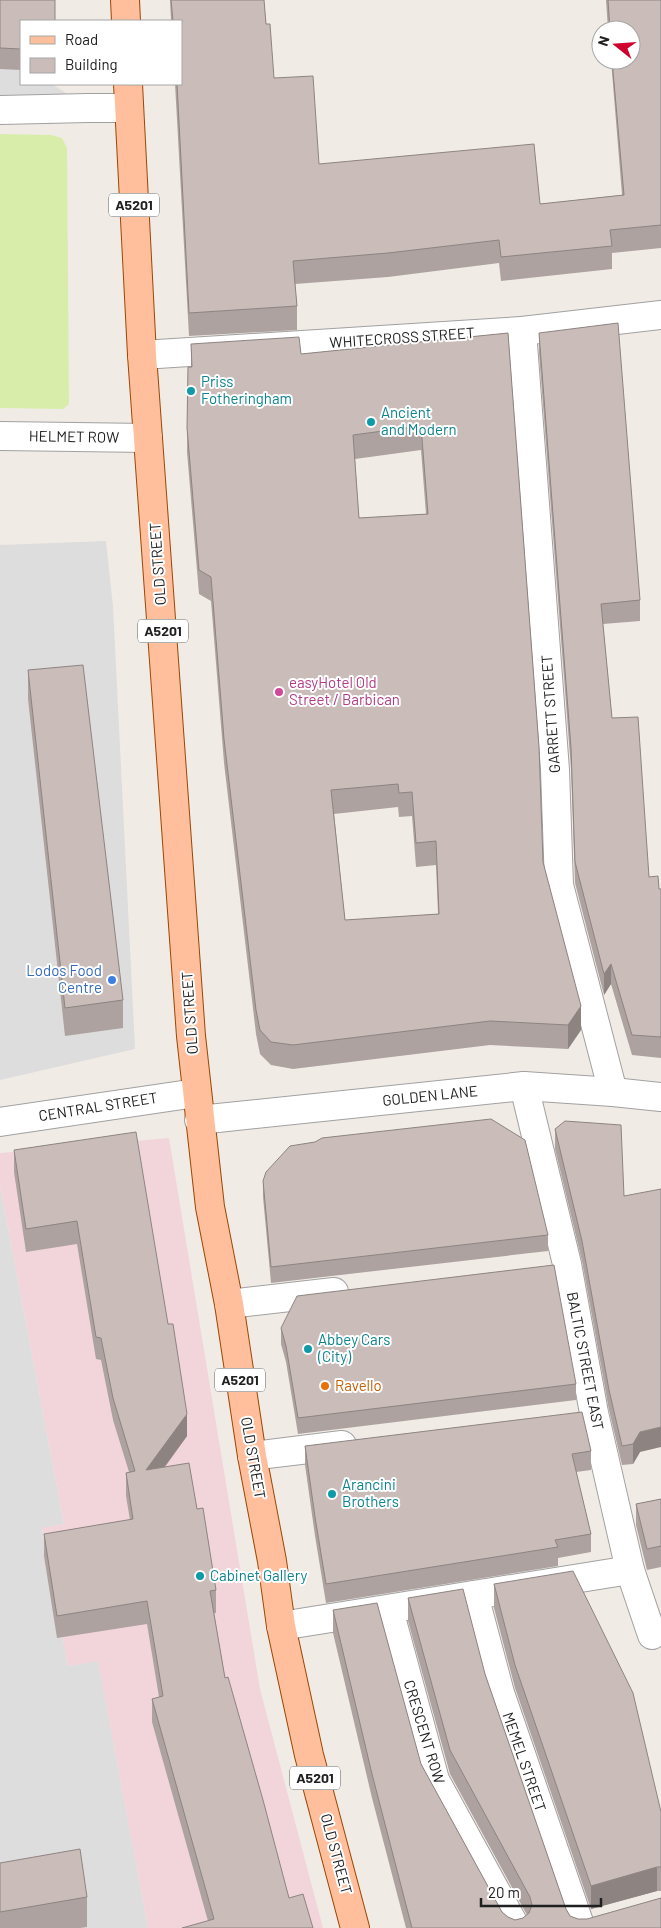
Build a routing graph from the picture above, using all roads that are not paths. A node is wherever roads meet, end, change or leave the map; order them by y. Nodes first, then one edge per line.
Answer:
1 (125, 0) edge
2 (126, 20) edge
3 (129, 96) edge
4 (0, 110) edge
5 (661, 315) edge
6 (522, 330) junction
7 (142, 355) junction
8 (0, 436) edge
9 (148, 438) junction
10 (524, 1086) junction
11 (613, 1092) junction
12 (196, 1093) junction
13 (661, 1098) edge
14 (199, 1120) junction
15 (0, 1122) edge
16 (357, 1289) edge
17 (229, 1304) junction
18 (370, 1441) edge
19 (252, 1456) junction
20 (630, 1570) junction
21 (474, 1595) junction
22 (389, 1610) junction
23 (281, 1626) junction
24 (652, 1635) dead end
25 (609, 1921) edge
26 (355, 1928) edge
27 (516, 1928) edge
28 (582, 1928) edge

1 - 2 main road
3 - 4 street
3 - 7 main road, OLD STREET / A5201
5 - 6 street, WHITECROSS STREET
6 - 7 street, WHITECROSS STREET
6 - 11 street, GARRETT STREET
7 - 9 main road, OLD STREET / A5201
8 - 9 street, HELMET ROW
9 - 12 main road, OLD STREET / A5201
10 - 11 street, GOLDEN LANE
10 - 14 street, GOLDEN LANE
10 - 20 street, BALTIC STREET EAST
11 - 13 street, GOLDEN LANE
12 - 14 main road, OLD STREET / A5201
12 - 15 street, CENTRAL STREET
14 - 17 main road, OLD STREET / A5201
16 - 17 street
17 - 19 main road, OLD STREET / A5201
18 - 19 street
19 - 23 main road, OLD STREET / A5201
20 - 21 street
20 - 24 street, BALTIC STREET EAST
21 - 22 street
21 - 28 street, MEMEL STREET
22 - 23 street
22 - 27 street, CRESCENT ROW
23 - 26 main road, OLD STREET / A5201
25 - 28 street

